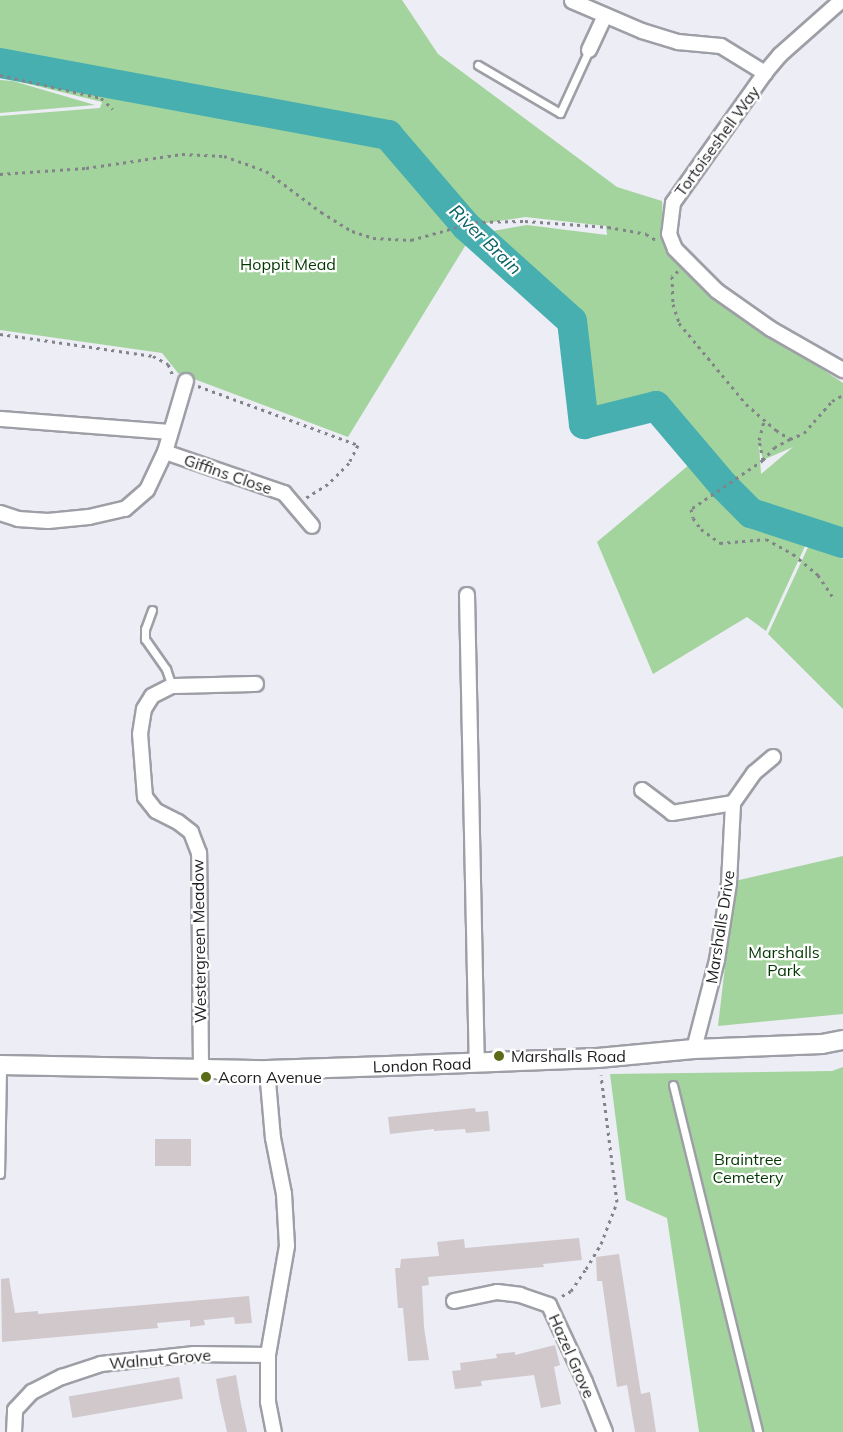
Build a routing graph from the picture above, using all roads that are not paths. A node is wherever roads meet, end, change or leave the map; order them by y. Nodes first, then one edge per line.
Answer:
1 (842, 0) edge
2 (570, 1) edge
3 (605, 15) junction
4 (589, 50) joint
5 (478, 65) dead end
6 (765, 74) junction
7 (843, 370) edge
8 (186, 381) road end
9 (0, 418) edge
10 (170, 432) junction
11 (165, 452) junction
12 (0, 513) edge
13 (312, 526) dead end
14 (467, 595) dead end
15 (152, 610) dead end
16 (256, 684) dead end
17 (172, 686) junction
18 (773, 757) dead end
19 (642, 790) dead end
20 (733, 804) junction
21 (843, 1040) edge
22 (694, 1049) junction
23 (477, 1063) junction
24 (1, 1065) edge
25 (201, 1067) junction
26 (267, 1070) junction
27 (673, 1085) dead end
28 (0, 1174) edge
29 (454, 1301) dead end
30 (268, 1355) junction
31 (14, 1432) edge
32 (274, 1432) edge
33 (605, 1432) edge
34 (758, 1432) edge

1 - 6 street, Tortoiseshell Way
2 - 3 street
3 - 4 street
3 - 6 street
4 - 5 lane
6 - 7 street, Tortoiseshell Way
8 - 10 street, Giffins Close
9 - 10 street
10 - 11 street, Giffins Close
11 - 12 street, Giffins Close
11 - 13 street, Giffins Close
14 - 23 street
15 - 17 lane
16 - 17 street
17 - 25 street, Westergreen Meadow
18 - 20 street
19 - 20 street
20 - 22 street, Marshalls Drive
21 - 22 street, London Road
22 - 23 street, London Road
23 - 26 street, London Road
24 - 25 street, London Road
24 - 28 lane
25 - 26 street, London Road
26 - 30 street
27 - 34 lane
29 - 33 street, Hazel Grove
30 - 31 street, Walnut Grove
30 - 32 street

